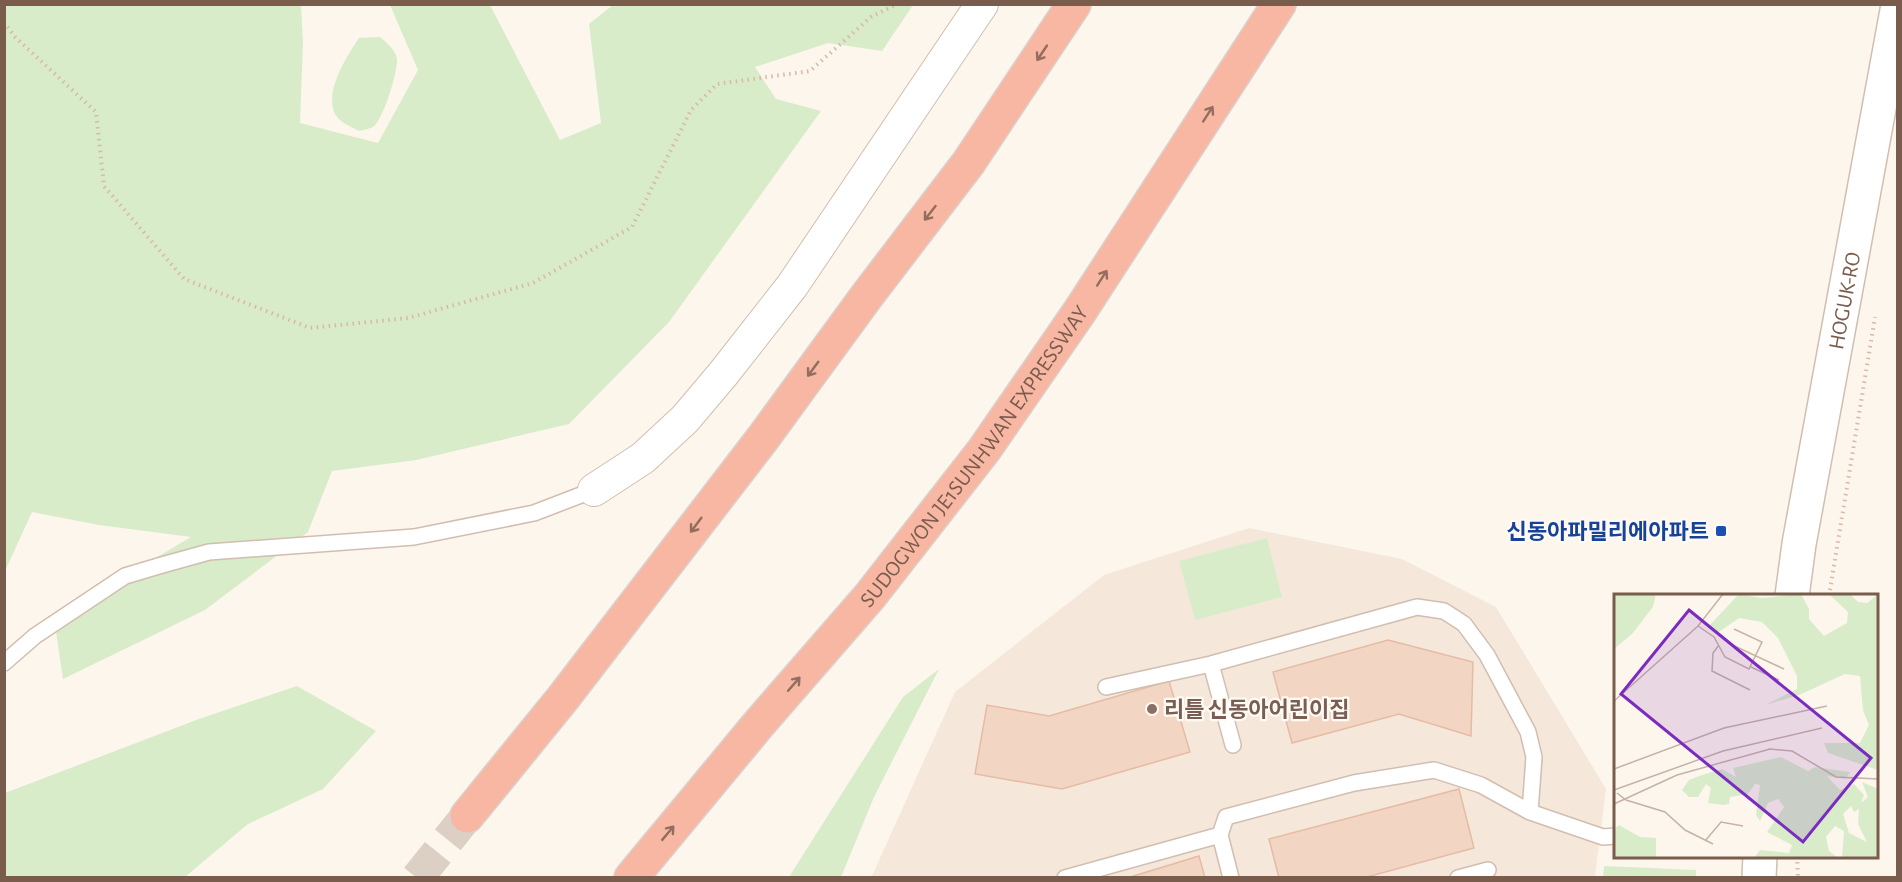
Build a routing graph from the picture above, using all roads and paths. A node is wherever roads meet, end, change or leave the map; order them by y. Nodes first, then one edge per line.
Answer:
1 (897, 4) edge
2 (982, 4) edge
3 (1074, 4) edge
4 (1279, 4) edge
5 (1898, 5) edge
6 (4, 22) edge
7 (1875, 317) dead end
8 (594, 490) joint
9 (1792, 594) edge
10 (1829, 594) edge
11 (4, 663) edge
12 (1211, 664) junction
13 (1107, 687) dead end
14 (1233, 745) dead end
15 (1530, 812) junction
16 (467, 816) tunnel mouth
17 (1220, 835) junction
18 (1614, 836) edge
19 (1760, 858) edge
20 (1797, 858) edge
21 (1488, 870) dead end
22 (631, 878) edge
23 (1065, 878) edge
24 (1231, 878) edge
25 (1458, 878) edge
26 (1760, 878) edge
27 (1798, 878) edge

1 - 6 path
2 - 8 street
3 -> 16 highway
22 -> 4 highway, SUDOGWON JE1SUNHWAN EXPRESSWAY
5 - 9 street, HOGUK-RO
7 - 10 path
8 - 11 lane
12 - 13 lane
12 - 14 lane
12 - 15 lane
15 - 17 lane
15 - 18 lane
17 - 23 lane
17 - 24 lane
19 - 26 street
20 - 27 path
21 - 25 lane

